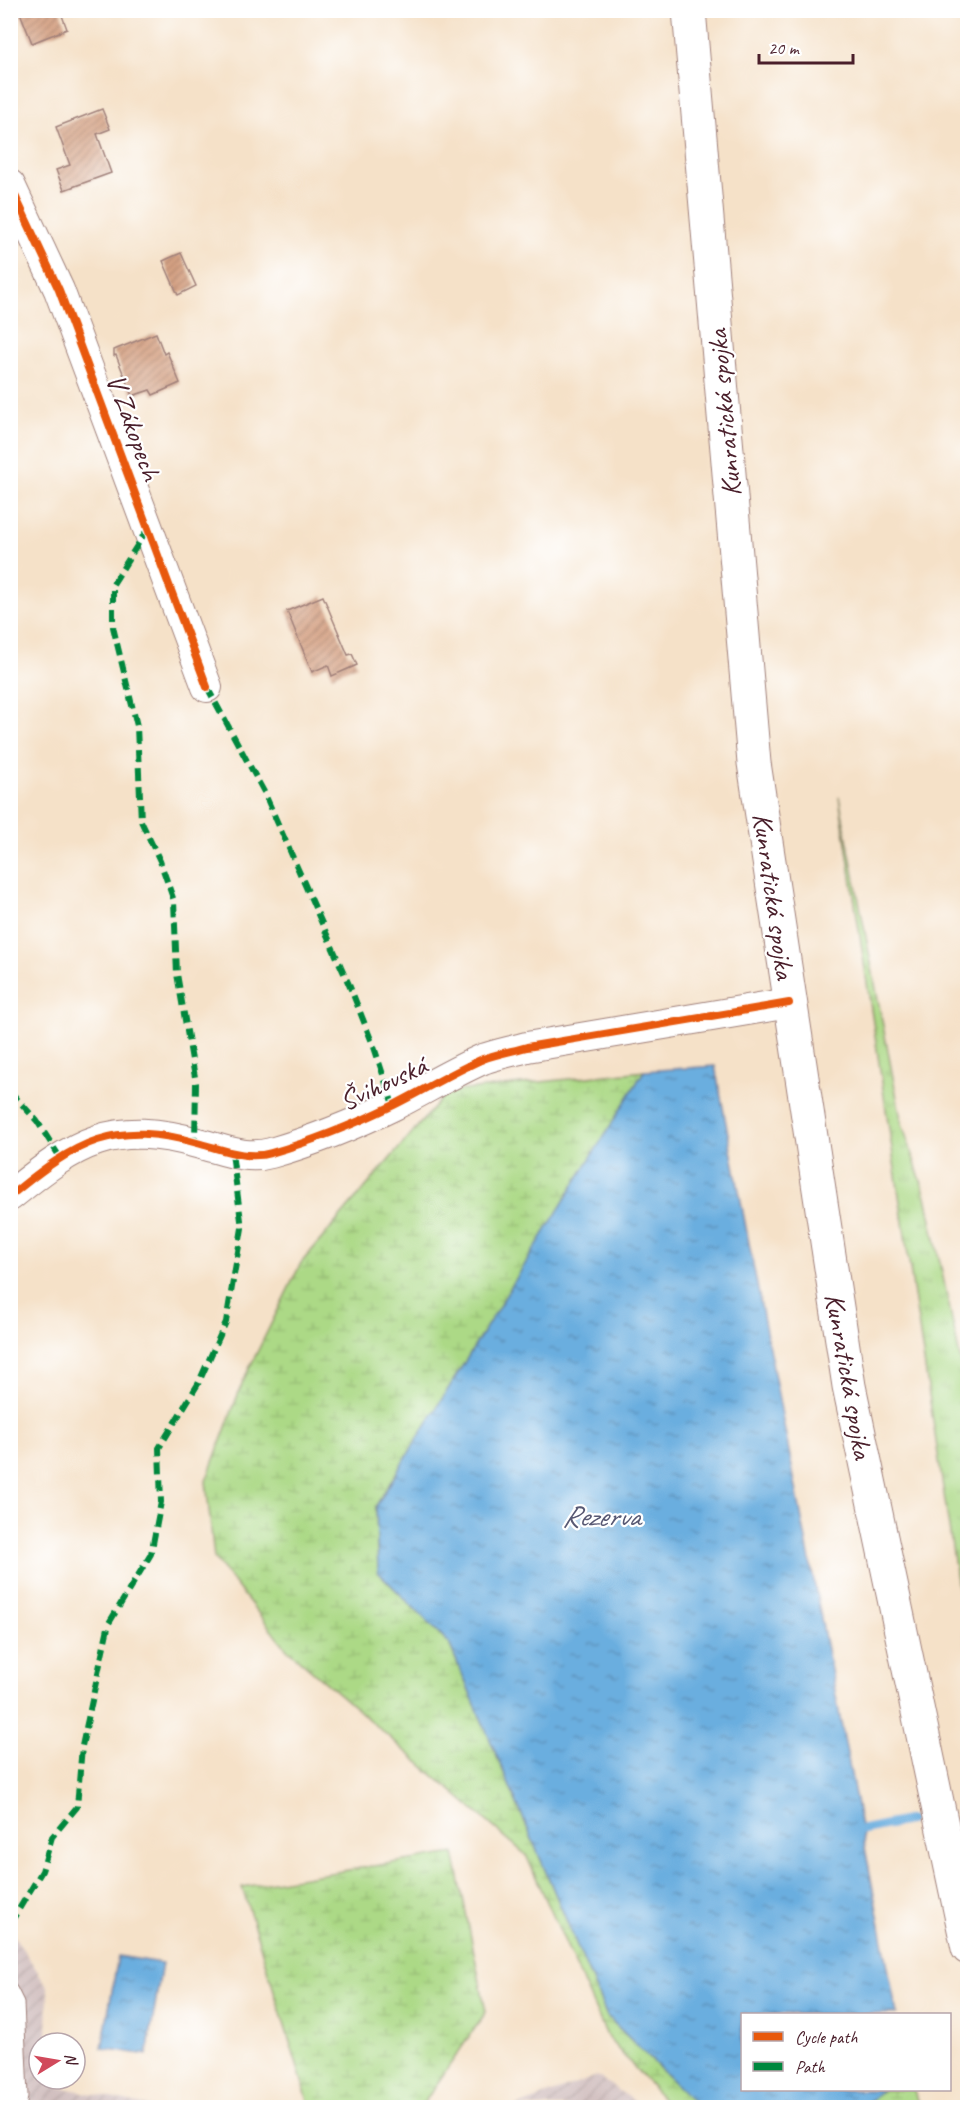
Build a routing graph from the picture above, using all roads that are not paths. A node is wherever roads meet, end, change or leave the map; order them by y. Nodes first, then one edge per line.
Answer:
1 (689, 10) edge
2 (10, 185) edge
3 (207, 687) dead end
4 (789, 1003) junction
5 (10, 1196) edge
6 (968, 1948) edge
7 (10, 1991) edge
8 (18, 2108) edge

1 - 4 main road, Kunratická spojka
2 - 3 street, V Zákopech
4 - 5 street, Švihovská
4 - 6 main road, Kunratická spojka
7 - 8 lane

